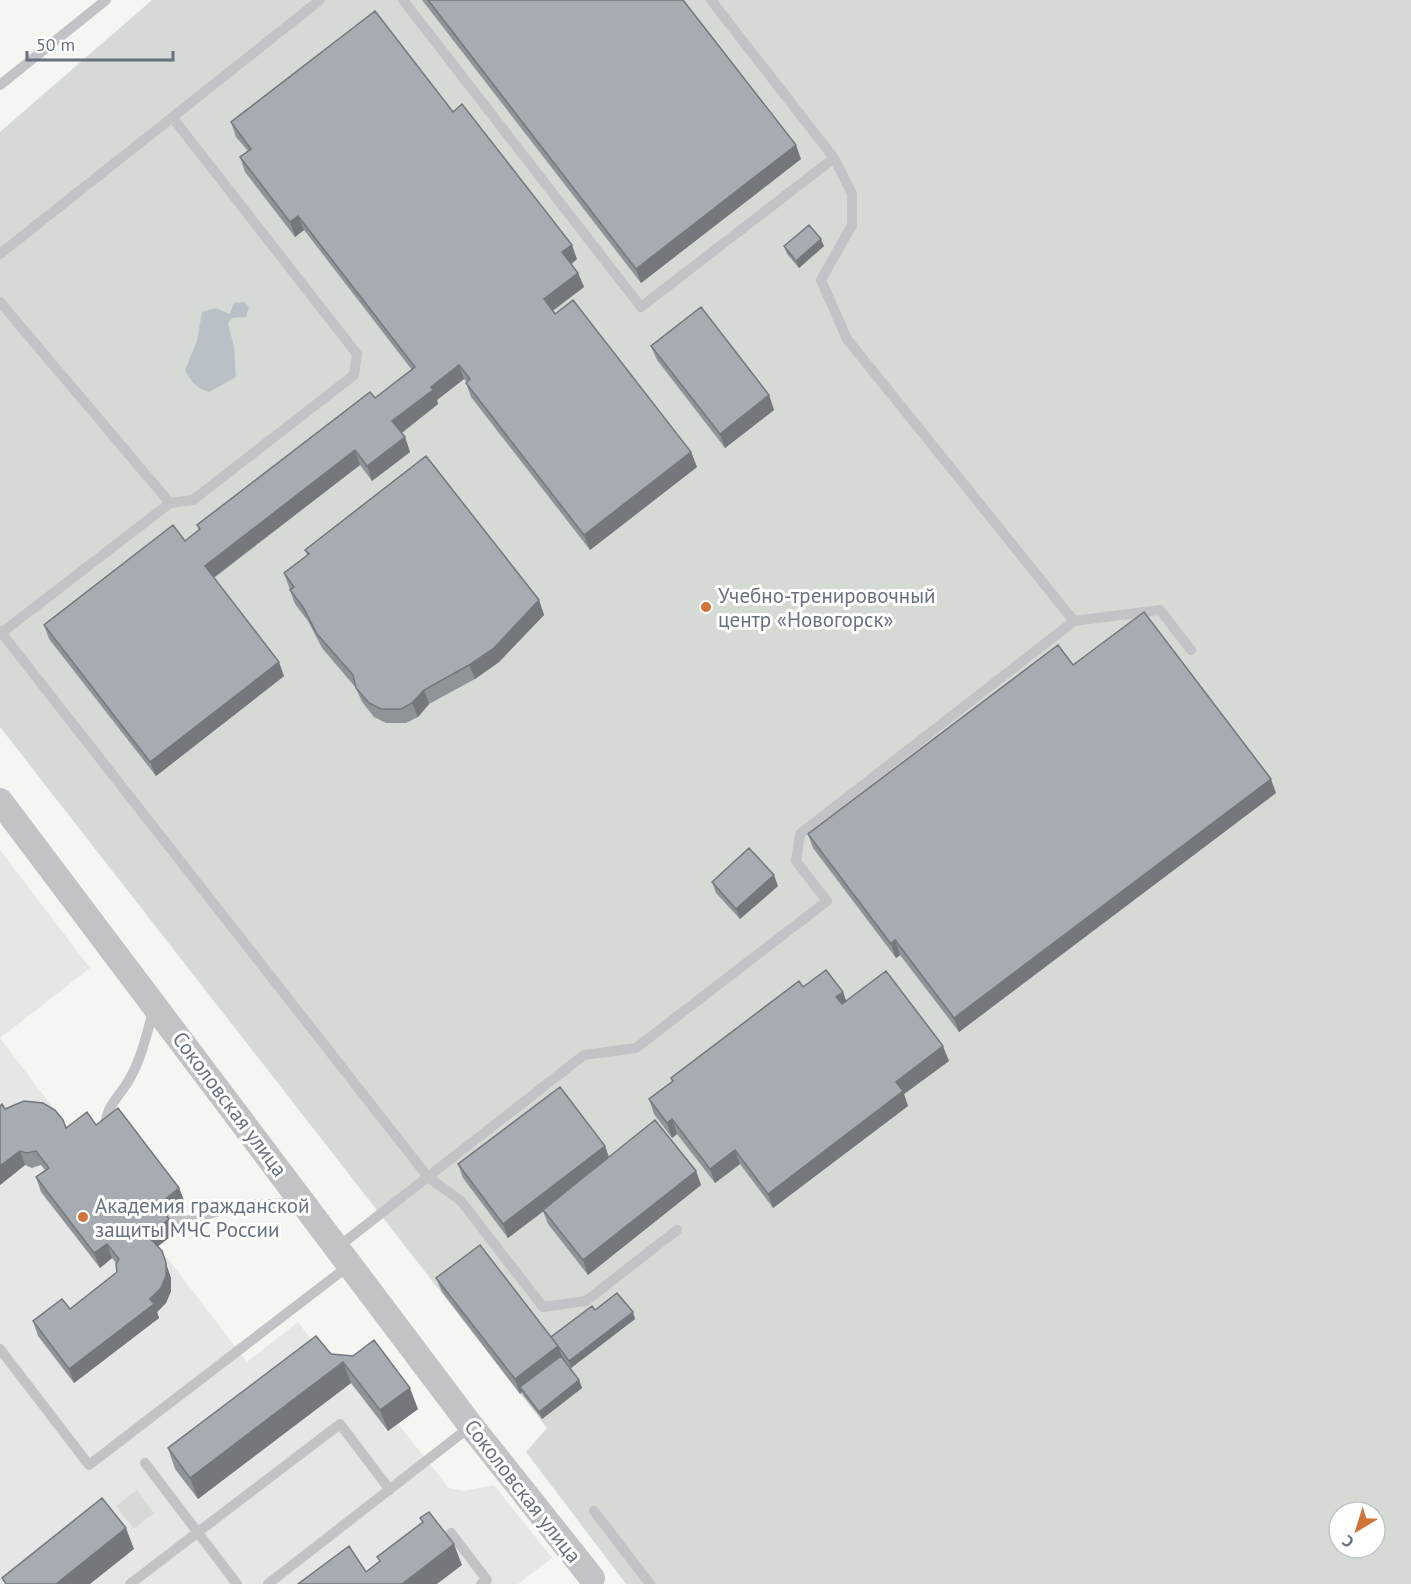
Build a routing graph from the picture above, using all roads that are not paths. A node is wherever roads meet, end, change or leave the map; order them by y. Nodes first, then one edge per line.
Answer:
1 (106, 0) edge
2 (320, 0) edge
3 (403, 0) edge
4 (711, 0) edge
5 (0, 85) edge
6 (172, 117) junction
7 (834, 158) junction
8 (0, 254) edge
9 (0, 302) edge
10 (170, 503) junction
11 (1074, 621) junction
12 (1, 633) edge
13 (1191, 650) dead end
14 (0, 801) edge
15 (154, 1005) junction
16 (108, 1134) edge
17 (428, 1177) junction
18 (305, 1203) junction
19 (170, 1214) edge
20 (678, 1230) dead end
21 (344, 1255) junction
22 (0, 1349) edge
23 (471, 1426) junction
24 (146, 1463) dead end
25 (390, 1490) junction
26 (594, 1511) dead end
27 (198, 1532) junction
28 (451, 1533) dead end
29 (588, 1581) edge
30 (130, 1584) edge
31 (237, 1584) edge
32 (268, 1584) edge
33 (481, 1584) edge
34 (650, 1584) edge

1 - 5 lane
2 - 6 lane
3 - 7 lane
4 - 7 lane
6 - 8 lane
6 - 10 lane
7 - 11 lane
9 - 10 lane
10 - 12 lane
11 - 13 lane
11 - 17 lane
12 - 17 lane
14 - 15 street, Соколовская улица
15 - 16 lane
15 - 18 street, Соколовская улица
17 - 20 lane
17 - 21 lane
18 - 19 lane
18 - 21 street, Соколовская улица
21 - 22 lane
21 - 23 street, Соколовская улица
23 - 25 lane
23 - 29 street, Соколовская улица
24 - 27 lane
25 - 27 lane
25 - 32 lane
26 - 34 lane
27 - 30 lane
27 - 31 lane
28 - 33 lane

